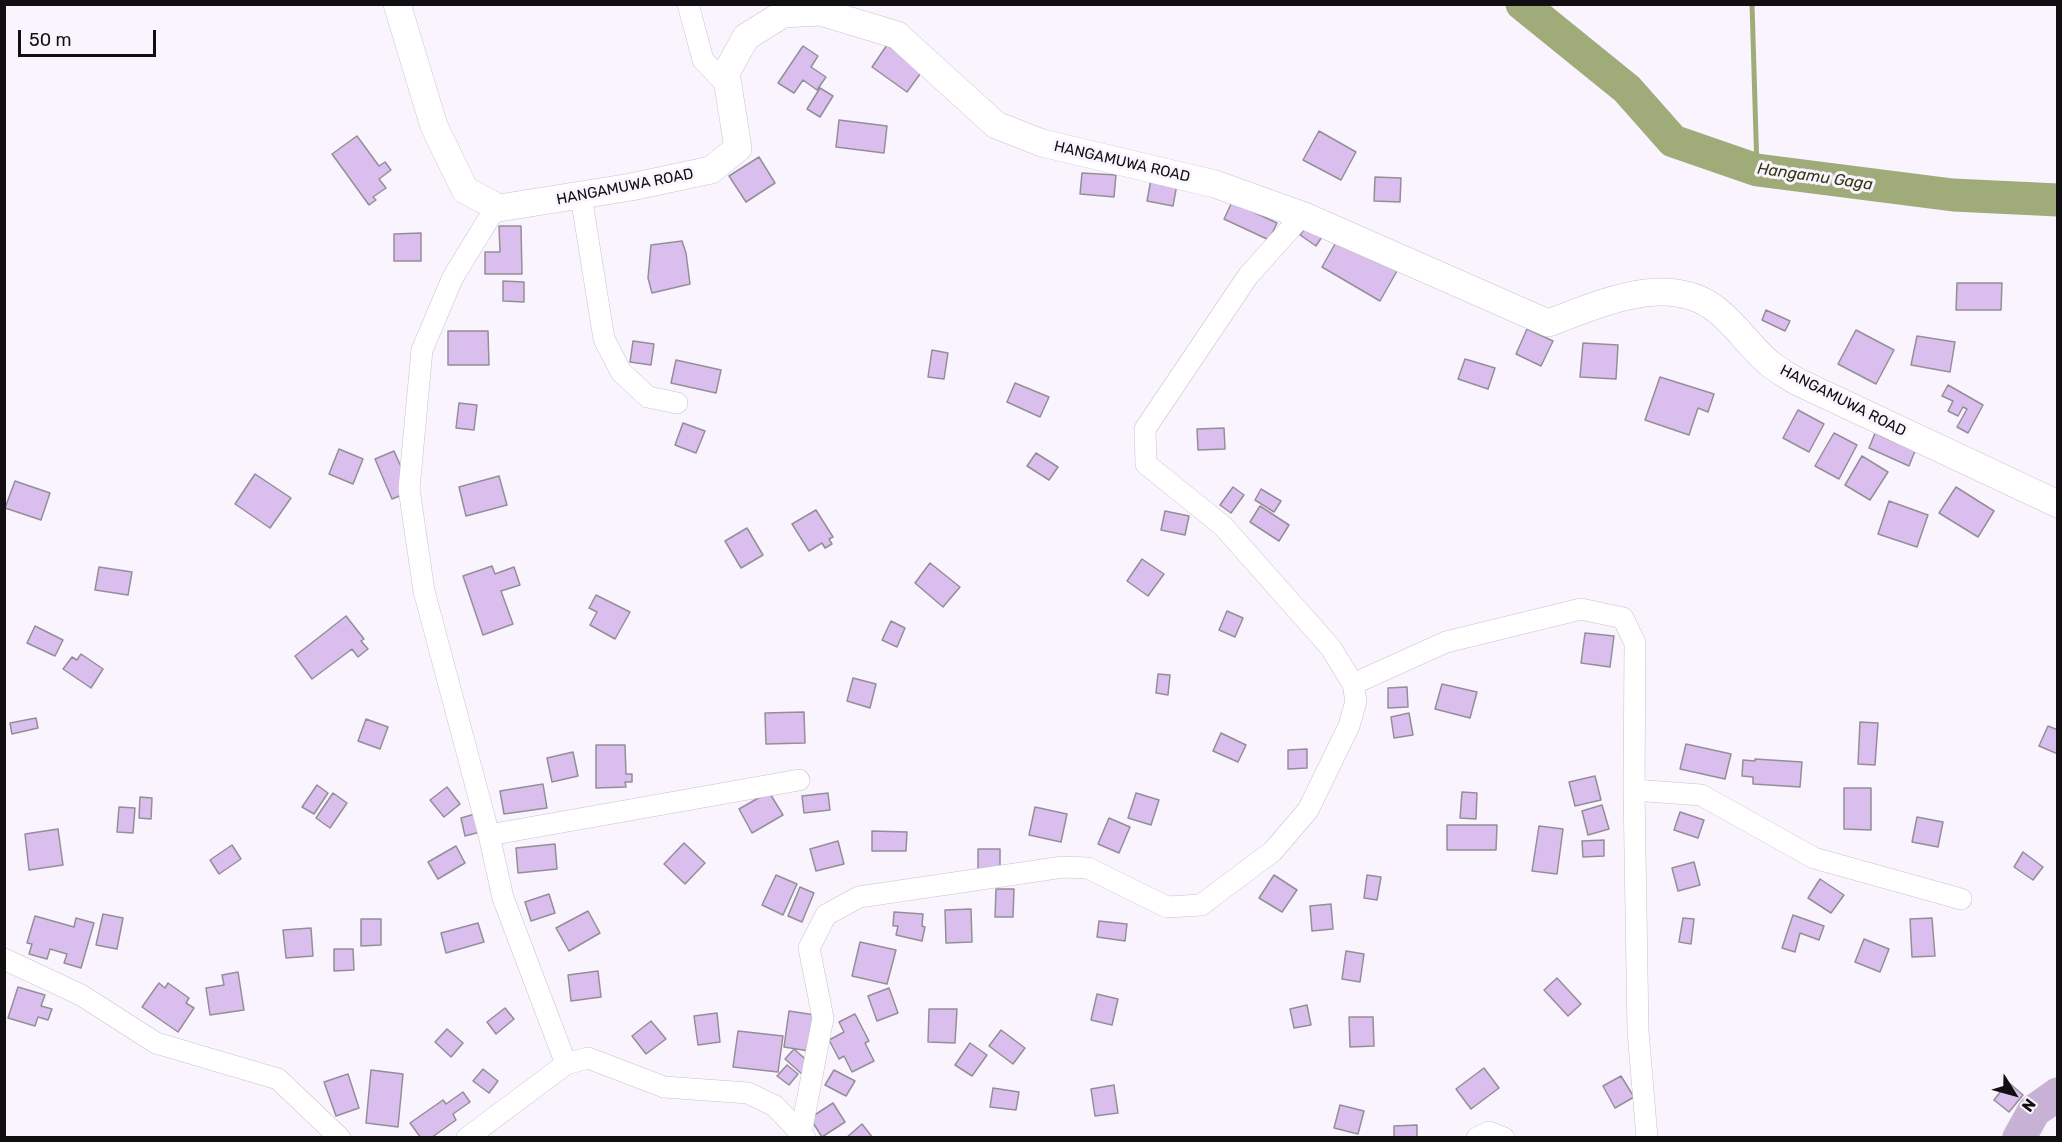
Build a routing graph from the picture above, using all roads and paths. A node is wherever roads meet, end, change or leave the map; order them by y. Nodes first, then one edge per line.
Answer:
1 (398, 4) edge
2 (688, 4) edge
3 (728, 86) junction
4 (580, 196) junction
5 (499, 208) junction
6 (1306, 218) junction
7 (677, 403) dead end
8 (2058, 504) edge
9 (1353, 684) junction
10 (799, 780) dead end
11 (1634, 790) junction
12 (489, 835) junction
13 (1961, 899) dead end
14 (4, 959) edge
15 (566, 1064) junction
16 (2058, 1094) edge
17 (803, 1135) edge
18 (340, 1137) edge
19 (466, 1137) edge
20 (1477, 1137) edge
21 (1504, 1137) edge
22 (1647, 1137) edge
23 (2019, 1137) edge

1 - 5 street
2 - 3 street
3 - 4 street, HANGAMUWA ROAD
3 - 6 street, HANGAMUWA ROAD
4 - 5 street, HANGAMUWA ROAD
4 - 7 street
5 - 12 street
6 - 8 street, HANGAMUWA ROAD
6 - 9 street
9 - 11 street
9 - 17 street
10 - 12 street
11 - 13 street
11 - 22 street
12 - 15 street
14 - 18 street
15 - 17 street
15 - 19 street
16 - 23 main road
20 - 21 street

